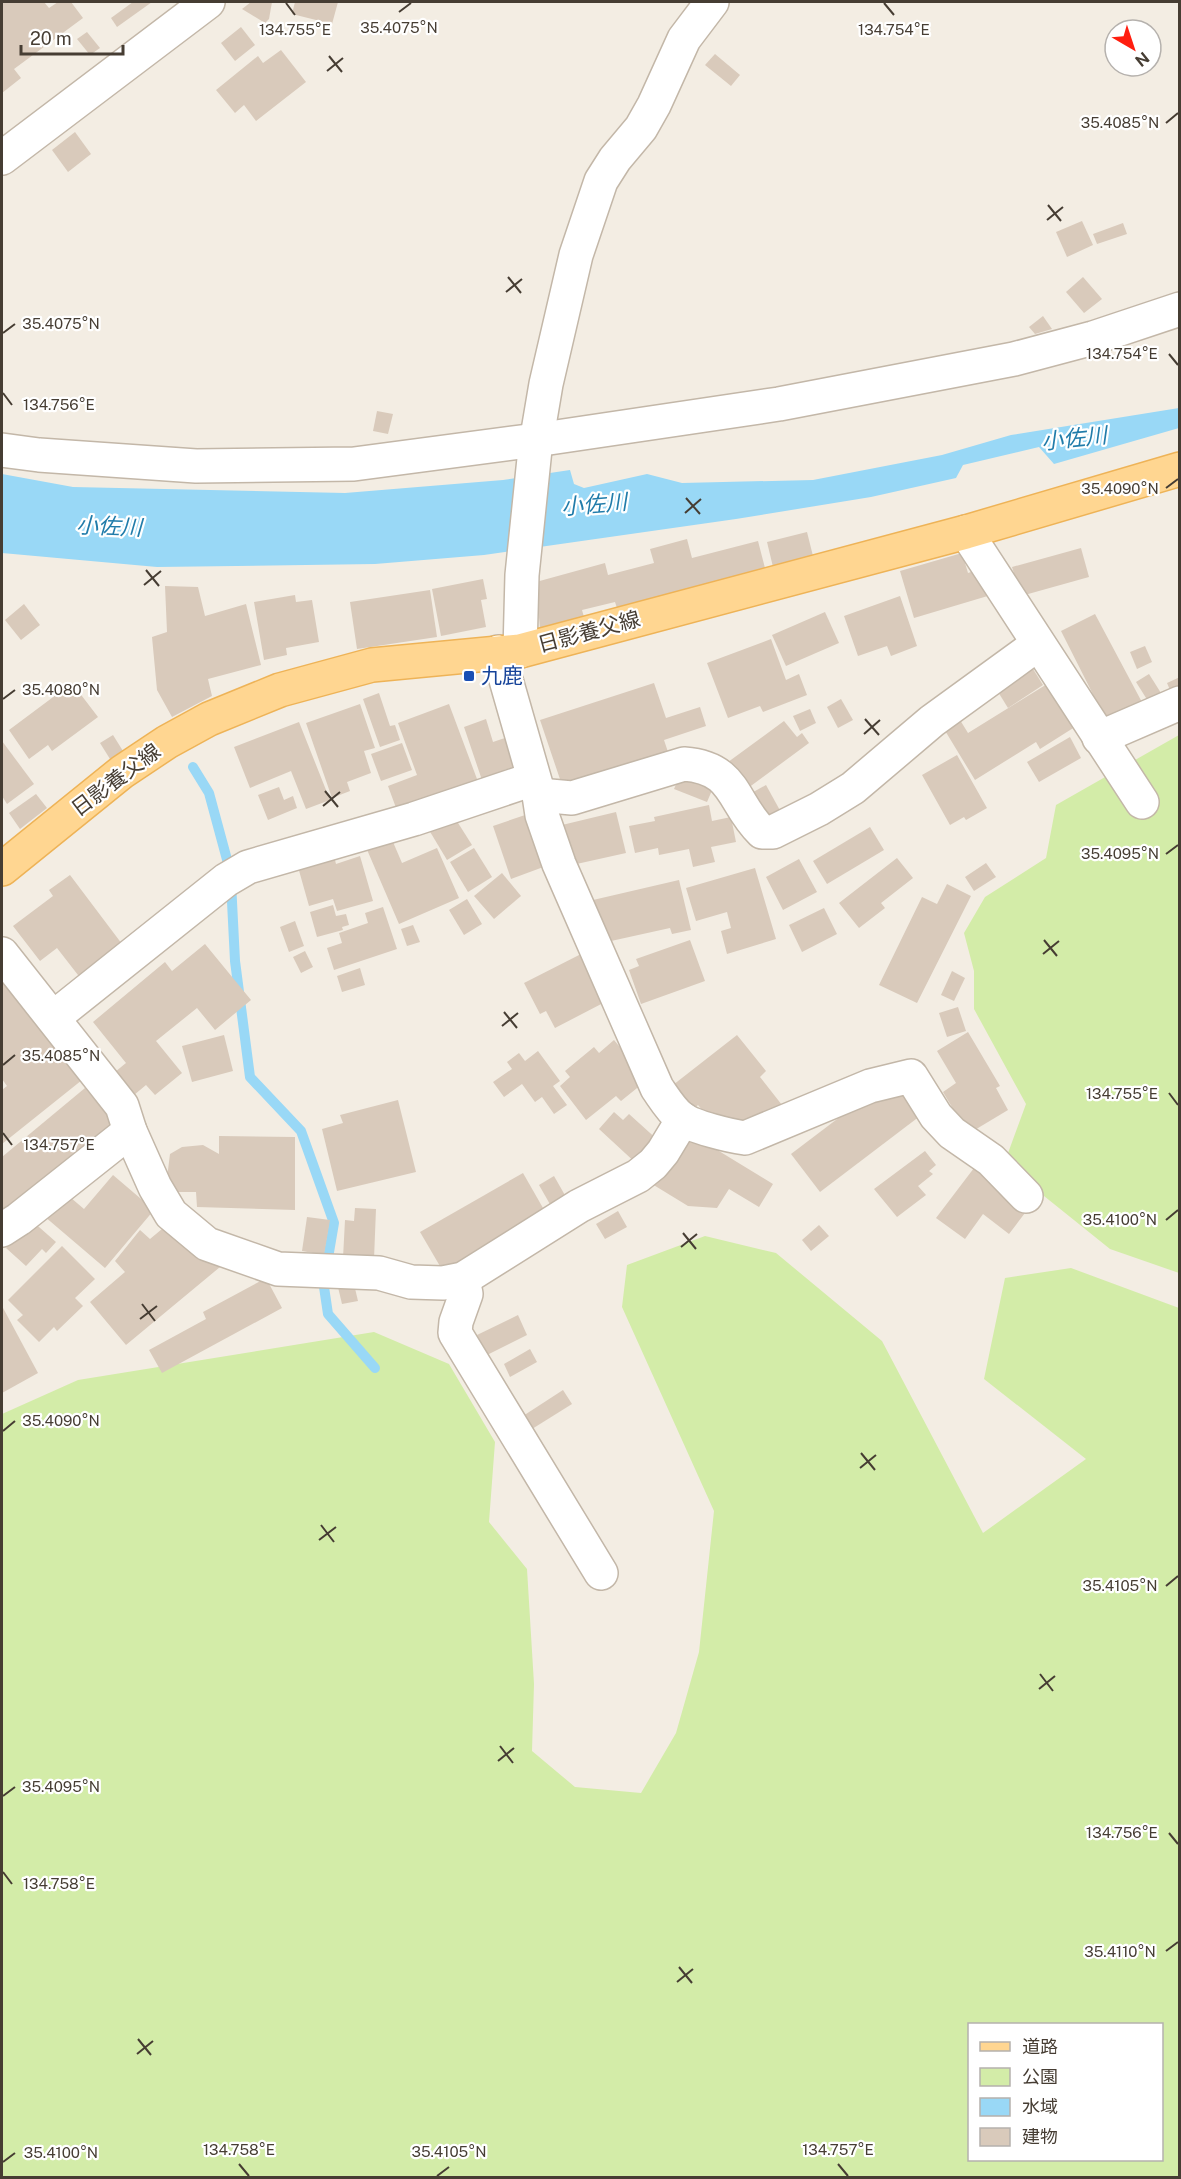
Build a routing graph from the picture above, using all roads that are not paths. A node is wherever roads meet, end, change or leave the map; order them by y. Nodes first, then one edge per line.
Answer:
1 (208, 2) edge
2 (712, 2) edge
3 (2, 158) edge
4 (1179, 309) edge
5 (536, 444) junction
6 (2, 450) edge
7 (1179, 469) edge
8 (966, 532) junction
9 (1038, 644) junction
10 (509, 652) junction
11 (1179, 703) edge
12 (1099, 738) junction
13 (536, 787) junction
14 (1142, 802) dead end
15 (2, 869) edge
16 (2, 954) edge
17 (53, 1017) junction
18 (682, 1119) junction
19 (130, 1131) junction
20 (1026, 1196) dead end
21 (2, 1230) edge
22 (463, 1279) junction
23 (601, 1573) dead end

1 - 3 street
2 - 5 street
4 - 5 street
5 - 6 street
5 - 10 street
7 - 8 main road, 日影養父線
8 - 9 street
8 - 10 main road, 日影養父線
9 - 12 street
9 - 13 street
10 - 13 street
10 - 15 main road, 日影養父線
11 - 12 street
12 - 14 street
13 - 17 street
13 - 18 street
16 - 17 street
17 - 19 street
18 - 20 street
18 - 22 street
19 - 21 street
19 - 22 street
22 - 23 street

